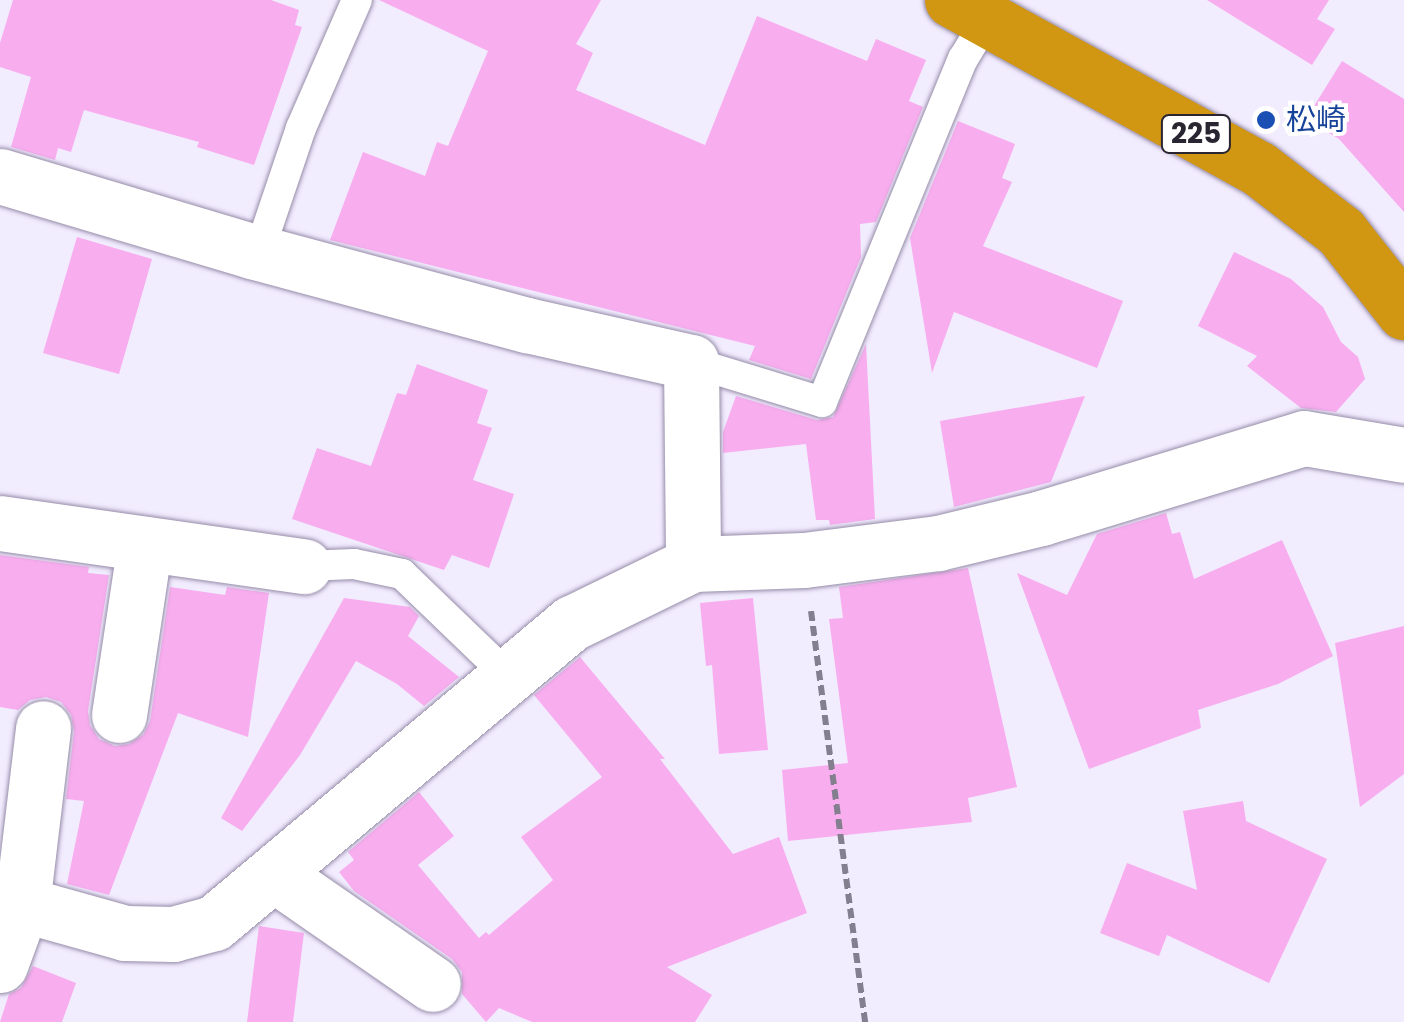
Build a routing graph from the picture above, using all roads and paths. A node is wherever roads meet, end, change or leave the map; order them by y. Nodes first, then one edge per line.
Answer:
1 (357, 0) edge
2 (969, 10) edge
3 (0, 176) edge
4 (259, 252) junction
5 (1404, 312) edge
6 (692, 362) junction
7 (1404, 455) edge
8 (0, 523) edge
9 (145, 544) junction
10 (804, 560) junction
11 (692, 564) junction
12 (304, 566) joint
13 (508, 675) junction
14 (119, 714) dead end
15 (43, 728) dead end
16 (274, 874) junction
17 (11, 902) edge
18 (0, 965) edge
19 (433, 984) dead end
20 (866, 1022) edge

1 - 4 lane
2 - 5 highway, 225
2 - 6 lane
3 - 4 street
4 - 6 street
6 - 11 street
7 - 10 street
8 - 9 street
9 - 12 street
9 - 14 street
10 - 11 street
10 - 20 path
11 - 13 street
12 - 13 lane
13 - 16 street
15 - 17 street
16 - 17 street
16 - 19 street
17 - 18 street

